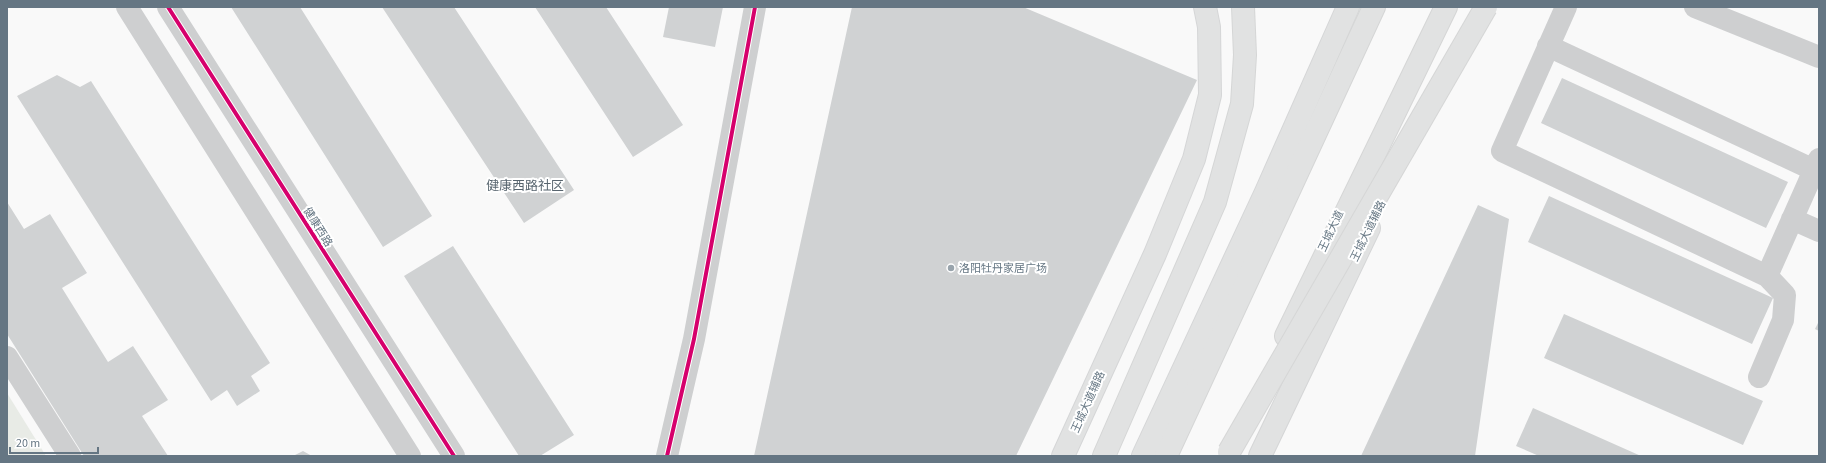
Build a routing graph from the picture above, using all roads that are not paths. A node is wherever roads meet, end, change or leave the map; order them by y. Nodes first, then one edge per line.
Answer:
1 (127, 7) edge
2 (168, 7) edge
3 (756, 7) edge
4 (1205, 7) edge
5 (1243, 7) edge
6 (1348, 7) edge
7 (1374, 7) edge
8 (1435, 7) edge
9 (1446, 7) edge
10 (1479, 7) edge
11 (1486, 7) edge
12 (1566, 7) edge
13 (1695, 7) edge
14 (1548, 46) junction
15 (1819, 57) edge
16 (1816, 165) edge
17 (1792, 219) junction
18 (1819, 231) edge
19 (1767, 276) junction
20 (7, 357) edge
21 (1759, 377) dead end
22 (1228, 454) edge
23 (70, 456) edge
24 (410, 456) edge
25 (454, 456) edge
26 (667, 456) edge
27 (1063, 456) edge
28 (1104, 456) edge
29 (1143, 456) edge
30 (1166, 456) edge
31 (1260, 456) edge

1 - 24 street
2 - 25 street, 健康西路
3 - 26 street
4 - 27 main road, 王城大道辅路
5 - 28 main road
6 - 29 main road
7 - 30 main road
8 - 22 main road, 王城大道, bridge
9 - 22 main road, bridge
10 - 31 main road, 王城大道辅路
11 - 22 main road, bridge
12 - 14 street
13 - 15 street
14 - 16 street
14 - 19 street
16 - 17 street
17 - 18 street
17 - 19 street
19 - 21 street
20 - 23 street

